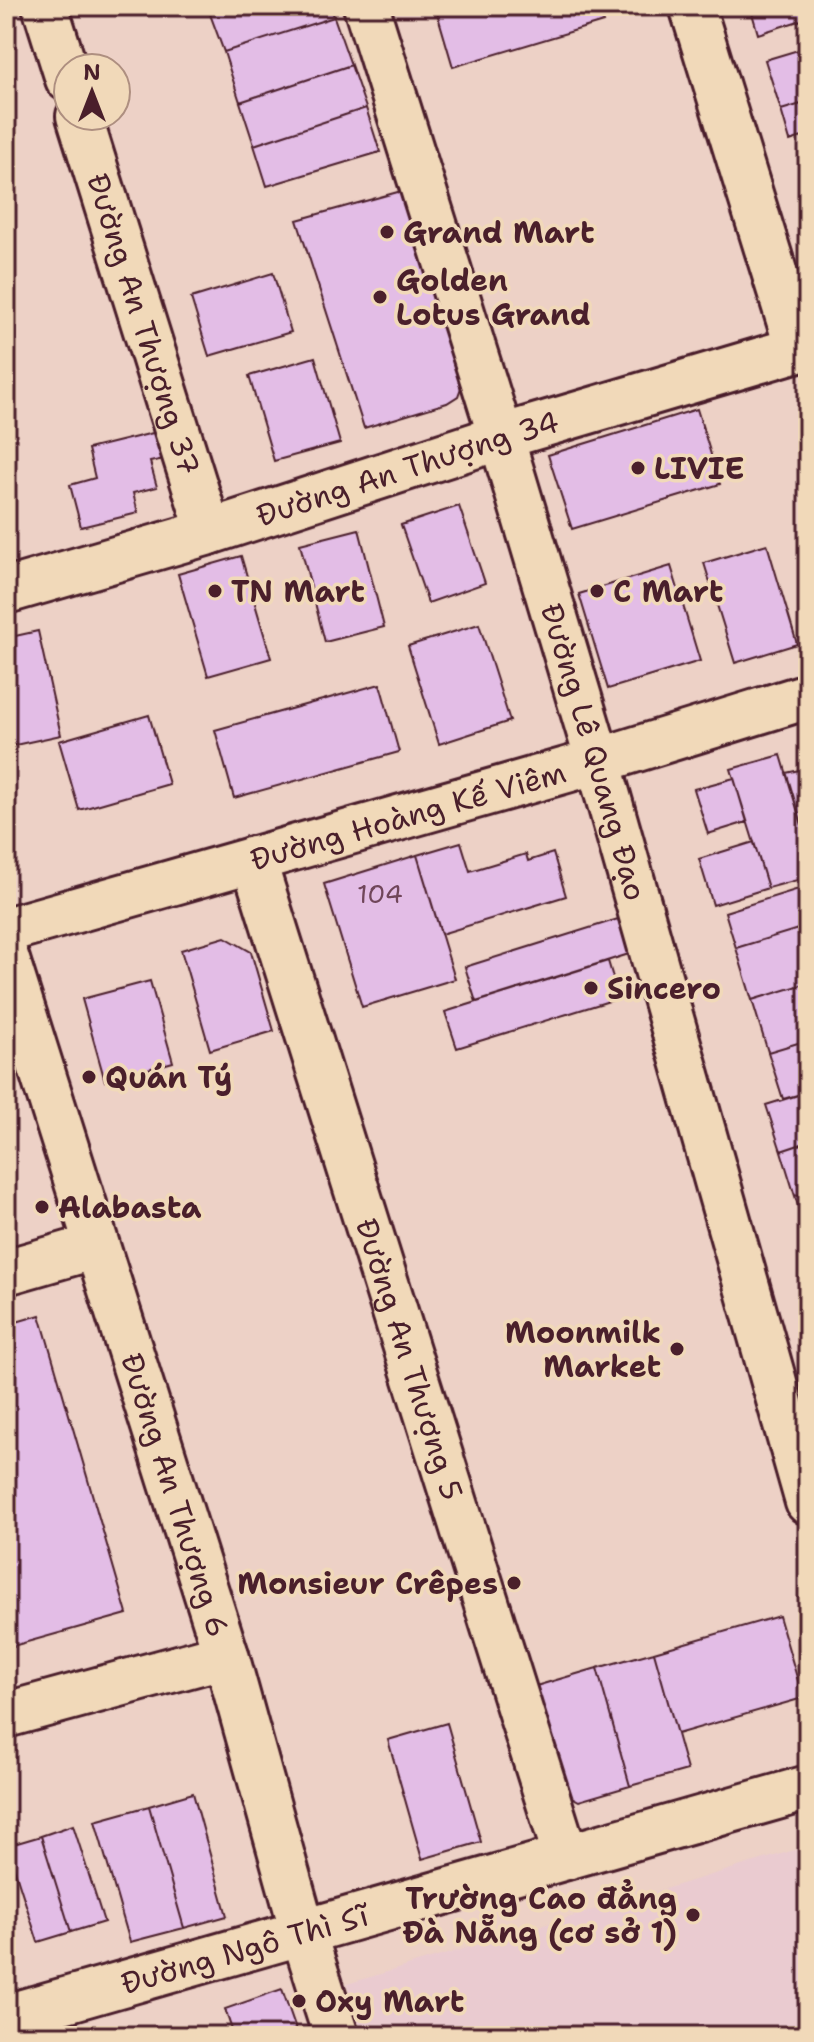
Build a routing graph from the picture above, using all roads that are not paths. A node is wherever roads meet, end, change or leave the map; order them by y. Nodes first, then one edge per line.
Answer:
1 (45, 6) edge
2 (366, 6) edge
3 (692, 6) edge
4 (59, 52) edge
5 (84, 132) edge
6 (803, 347) edge
7 (501, 437) junction
8 (209, 532) junction
9 (6, 591) edge
10 (808, 696) edge
11 (598, 761) junction
12 (253, 859) junction
13 (6, 930) edge
14 (6, 957) edge
15 (96, 1246) junction
16 (6, 1272) edge
17 (808, 1502) edge
18 (226, 1655) junction
19 (6, 1715) edge
20 (808, 1788) edge
21 (566, 1857) junction
22 (303, 1932) junction
23 (6, 2017) edge
24 (336, 2036) edge

1 - 4 street
2 - 7 street, Đường Lê Quang Đạo
3 - 6 street
5 - 8 street, Đường An Thượng 37
6 - 7 street, Đường An Thượng 34
7 - 8 street, Đường An Thượng 34
7 - 11 street, Đường Lê Quang Đạo
8 - 9 street, Đường An Thượng 34
10 - 11 street, Đường Hoàng Kế Viêm
11 - 12 street, Đường Hoàng Kế Viêm
11 - 17 street, Đường Lê Quang Đạo
12 - 13 street, Đường Hoàng Kế Viêm
12 - 21 street, Đường An Thượng 5
14 - 15 street, Đường An Thượng 6
15 - 16 street
15 - 18 street, Đường An Thượng 6
18 - 19 street
18 - 22 street, Đường An Thượng 6
20 - 21 street, Đường Ngô Thì Sĩ
21 - 22 street, Đường Ngô Thì Sĩ
22 - 23 street, Đường Ngô Thì Sĩ
22 - 24 street, Đường An Thượng 6

